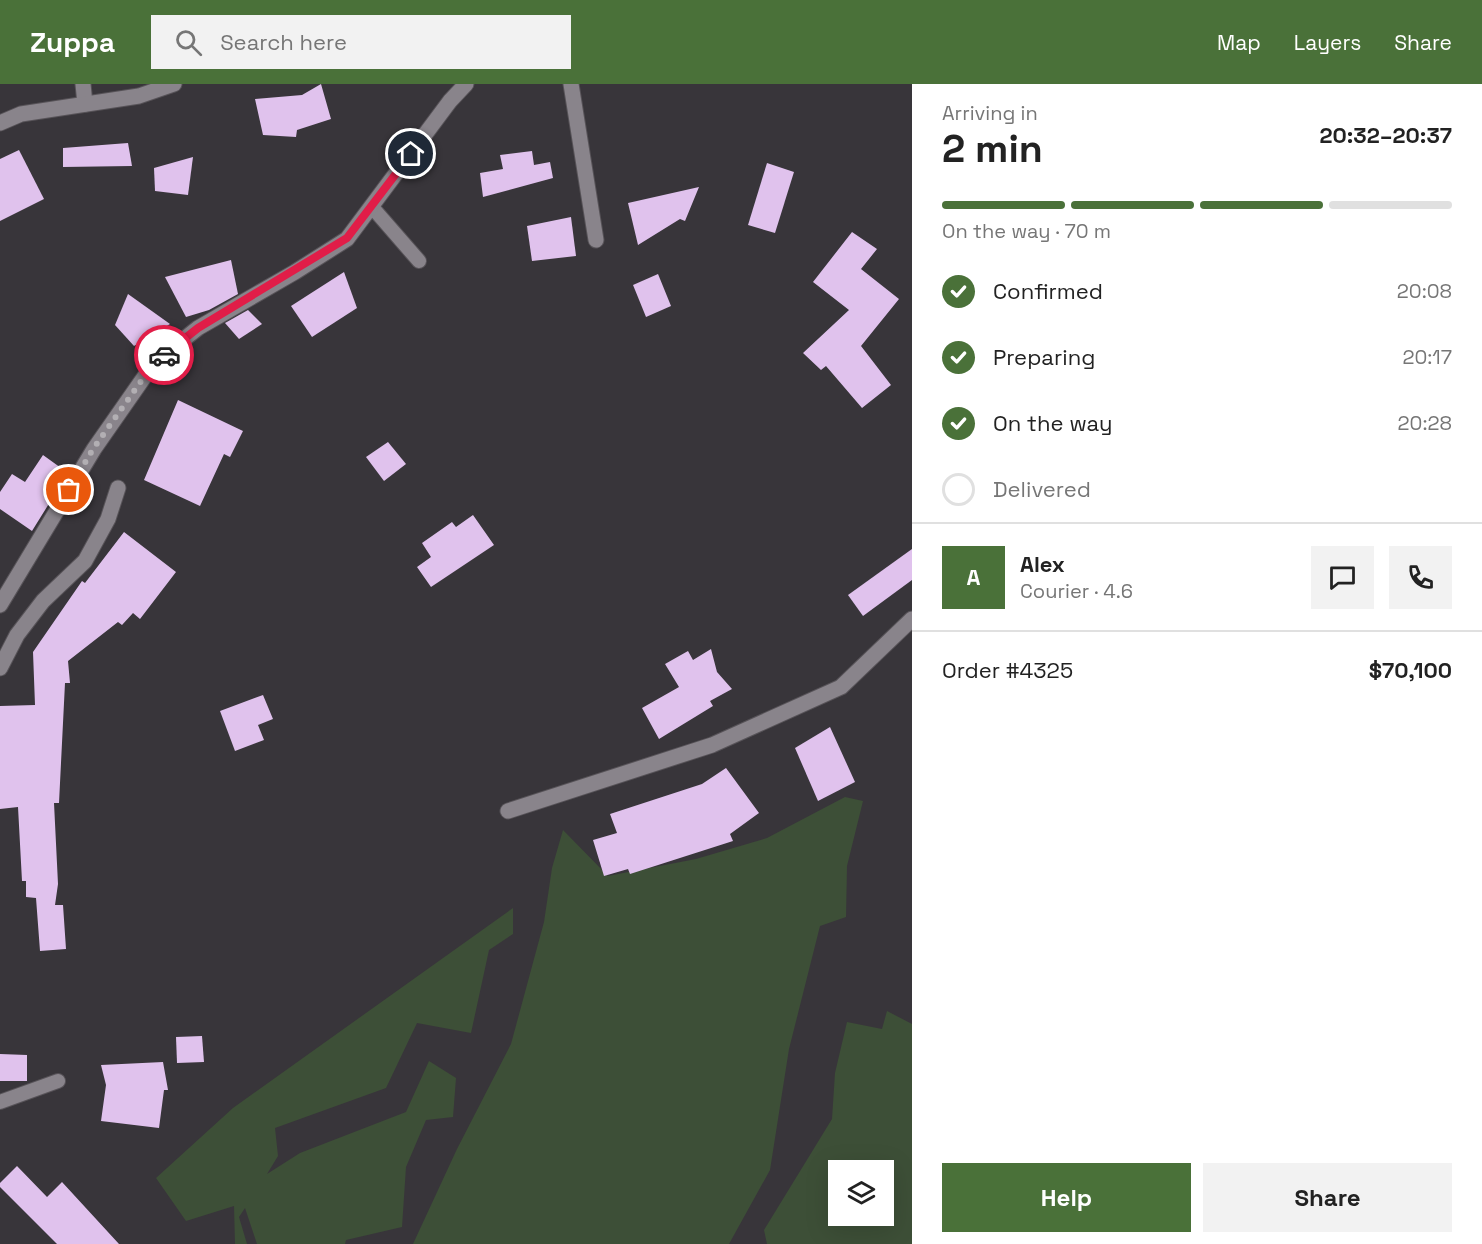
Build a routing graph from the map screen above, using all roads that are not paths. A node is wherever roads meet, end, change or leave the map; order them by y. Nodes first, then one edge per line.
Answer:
1 (83, 84) edge
2 (174, 84) edge
3 (466, 84) edge
4 (571, 84) edge
5 (85, 104) junction
6 (0, 123) edge
7 (372, 207) junction
8 (596, 240) dead end
9 (419, 261) dead end
10 (118, 488) dead end
11 (0, 605) edge
12 (912, 619) edge
13 (0, 668) edge
14 (508, 811) dead end
15 (58, 1082) dead end
16 (0, 1102) edge

1 - 5 street
2 - 5 street
3 - 7 street
4 - 8 street
5 - 6 street
7 - 9 lane
7 - 11 street
10 - 13 street
12 - 14 street
15 - 16 lane

